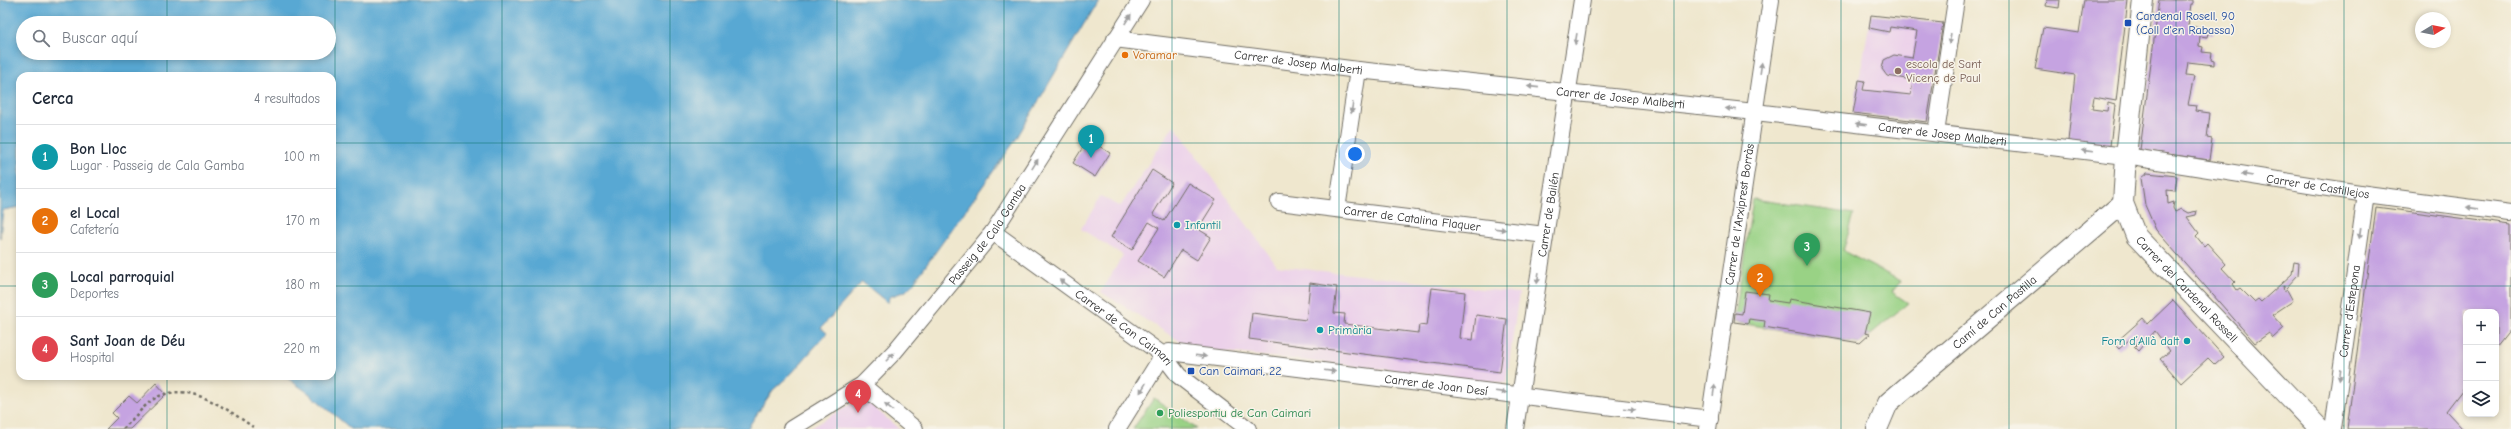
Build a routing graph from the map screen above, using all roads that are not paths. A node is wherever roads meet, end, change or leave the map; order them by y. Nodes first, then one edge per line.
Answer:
1 (1141, 0) edge
2 (1582, 0) edge
3 (1771, 0) edge
4 (1956, 0) edge
5 (2143, 0) edge
6 (1115, 39) junction
7 (1358, 70) junction
8 (1568, 91) junction
9 (1755, 112) junction
10 (1936, 133) junction
11 (2126, 156) junction
12 (2366, 194) junction
13 (1279, 202) dead end
14 (2123, 203) junction
15 (1337, 209) junction
16 (2511, 213) edge
17 (993, 232) junction
18 (1545, 234) junction
19 (1163, 355) junction
20 (862, 385) junction
21 (1520, 394) junction
22 (1709, 424) edge
23 (791, 429) edge
24 (916, 429) edge
25 (1117, 429) edge
26 (1248, 429) edge
27 (1515, 429) edge
28 (1877, 429) edge
29 (2320, 429) edge
30 (2333, 429) edge

6 -> 1 street, Passeig de Cala Gamba
2 -> 8 street, Carrer de Bailén
9 -> 3 street, Carrer de l'Arxiprest Borràs
4 -> 10 street
5 - 11 street, Carrer del Cardenal Rossell
6 - 7 street, Carrer de Josep Malberti
17 -> 6 street, Passeig de Cala Gamba
8 -> 7 street, Carrer de Josep Malberti
7 -> 15 street
9 -> 8 street, Carrer de Josep Malberti
8 - 18 street, Carrer de Bailén
10 -> 9 street, Carrer de Josep Malberti
22 -> 9 street, Carrer de l'Arxiprest Borràs
11 -> 10 street, Carrer de Josep Malberti
12 -> 11 street, Carrer de Castillejos
11 - 14 street, Carrer del Cardenal Rossell
16 -> 12 street, Carrer de Castillejos
12 -> 30 street, Carrer d'Estepona
13 - 15 street, Carrer de Catalina Flaquer
14 - 28 street, Camí de Can Pastilla
14 - 29 street, Carrer del Cardenal Rossell
15 -> 18 street, Carrer de Catalina Flaquer
19 -> 17 street, Carrer de Can Caimari
20 -> 17 street, Passeig de Cala Gamba
18 -> 21 street, Carrer de Bailén
19 -> 21 street, Carrer de Joan Desí
19 -> 25 street
19 - 26 street, Carrer de Can Caimari
20 - 23 street, Passeig de Cala Gamba
24 -> 20 street
21 -> 22 street, Carrer de Joan Desí
21 - 27 street, Carrer de Bailén

